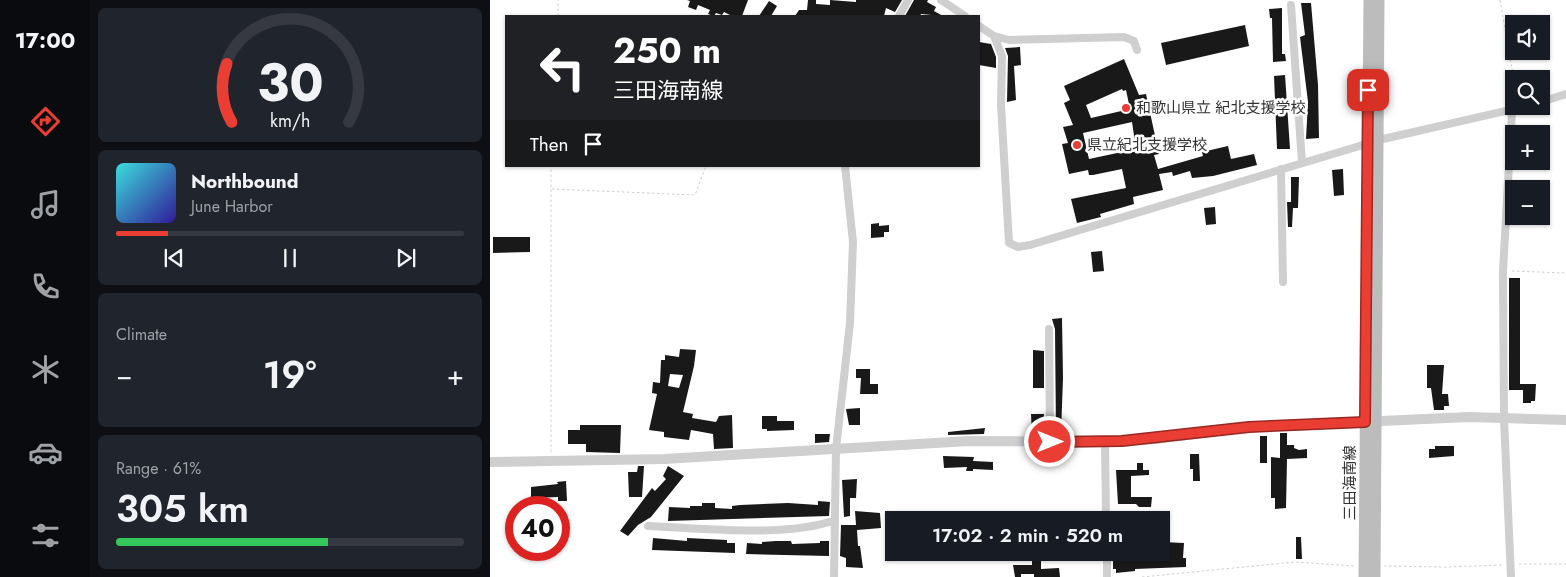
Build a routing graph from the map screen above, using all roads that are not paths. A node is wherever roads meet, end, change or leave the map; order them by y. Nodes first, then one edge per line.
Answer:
1 (908, 0) edge
2 (941, 0) edge
3 (1369, 0) edge
4 (1379, 0) edge
5 (1292, 5) dead end
6 (900, 15) edge
7 (964, 15) edge
8 (980, 27) edge
9 (994, 36) junction
10 (1137, 50) dead end
11 (1566, 94) edge
12 (1550, 99) edge
13 (1505, 113) edge
14 (1512, 115) edge
15 (1373, 142) junction
16 (1302, 163) junction
17 (845, 167) edge
18 (1281, 169) junction
19 (1283, 282) dead end
20 (1048, 329) dead end
21 (1504, 419) junction
22 (1566, 420) edge
23 (1371, 421) junction
24 (1050, 442) junction
25 (1105, 442) junction
26 (836, 449) junction
27 (490, 462) edge
28 (1106, 511) edge
29 (835, 520) junction
30 (648, 526) dead end
31 (1107, 561) edge
32 (1370, 572) edge
33 (834, 577) edge
34 (1107, 577) edge
35 (1511, 577) edge

1 - 6 street
2 - 7 street
3 - 15 main road, 三田海南線
4 - 15 main road, 三田海南線
5 - 16 street
8 - 9 street
9 - 10 street
9 - 18 street
11 - 12 street
13 - 15 street
14 - 21 street
15 - 16 street
15 - 23 main road, 三田海南線
16 - 18 street
17 - 26 street
18 - 19 street
20 - 24 street
21 - 22 street
21 - 23 street
21 - 35 street
23 - 25 street
23 - 32 main road, 三田海南線
24 - 25 street
24 - 26 street
25 - 28 street
26 - 27 street
26 - 29 street
29 - 30 street
29 - 33 street
31 - 34 street

